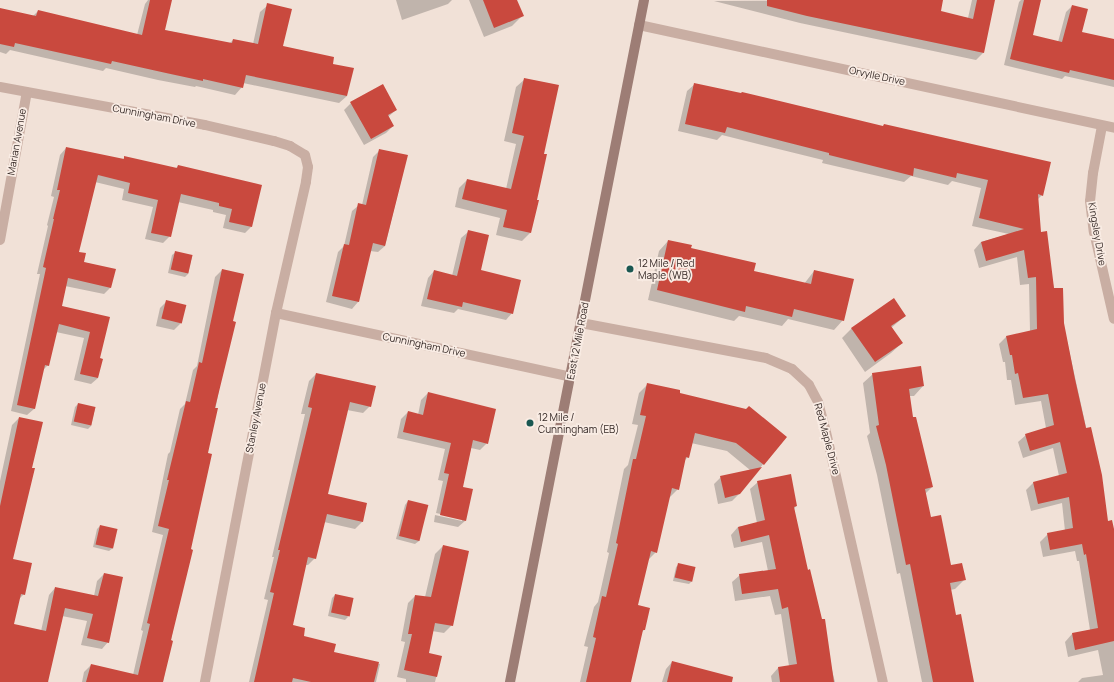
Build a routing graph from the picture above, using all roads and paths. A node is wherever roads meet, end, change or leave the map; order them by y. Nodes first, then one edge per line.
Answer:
1 (644, 0) edge
2 (639, 25) junction
3 (0, 87) edge
4 (26, 92) junction
5 (1102, 126) junction
6 (1114, 128) edge
7 (305, 155) joint
8 (0, 240) edge
9 (276, 313) junction
10 (1114, 318) edge
11 (581, 323) junction
12 (571, 377) junction
13 (205, 682) edge
14 (510, 682) edge
15 (883, 682) edge

1 - 2 main road, East 12 Mile Road
2 - 5 street, Orvylle Drive
2 - 11 main road, East 12 Mile Road
3 - 4 street, Cunningham Drive
4 - 7 street, Cunningham Drive
4 - 8 street, Marian Avenue
5 - 6 street, Orvylle Drive
5 - 10 street, Kingsley Drive
7 - 9 street, Stanley Avenue
9 - 12 street, Cunningham Drive
9 - 13 street, Stanley Avenue
11 - 12 main road, East 12 Mile Road
11 - 15 street, Red Maple Drive
12 - 14 main road, East 12 Mile Road

